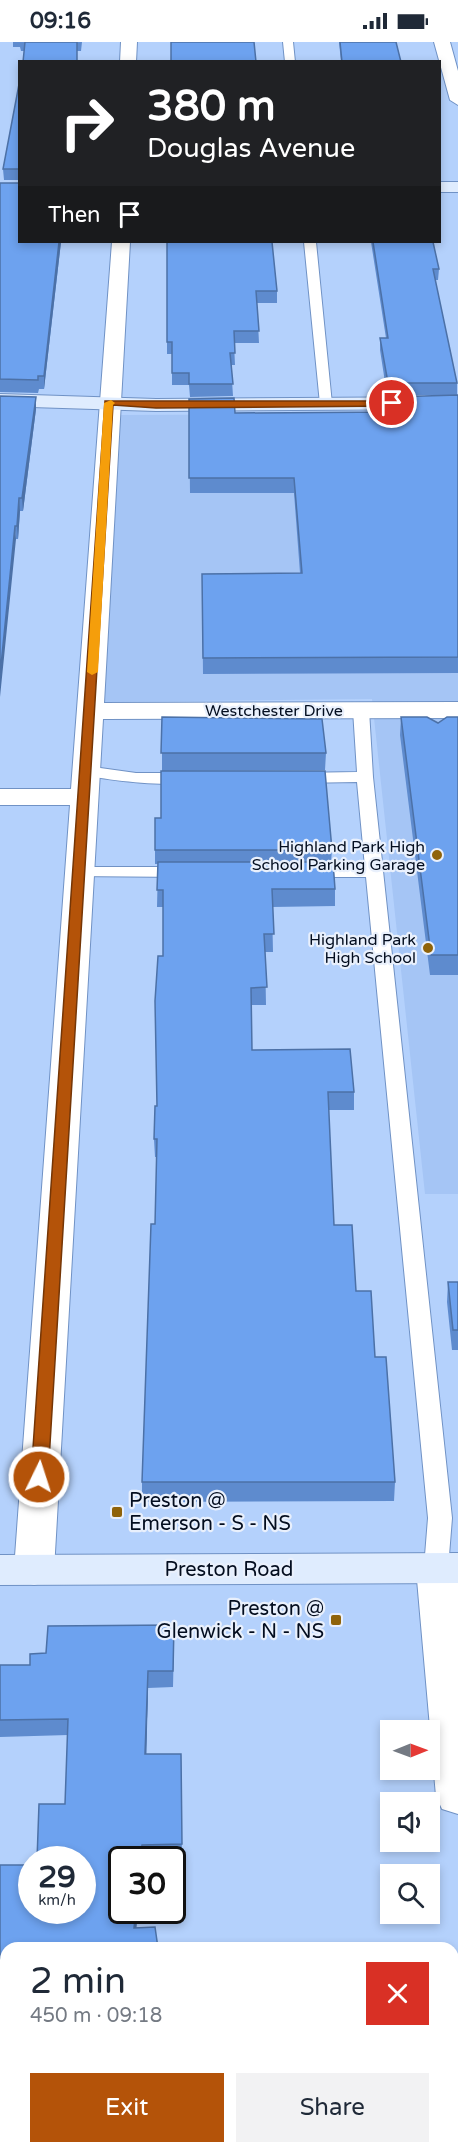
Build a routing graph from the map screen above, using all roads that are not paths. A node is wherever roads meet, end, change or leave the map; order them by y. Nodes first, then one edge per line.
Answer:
1 (129, 42) edge
2 (288, 42) edge
3 (442, 42) edge
4 (128, 60) edge
5 (290, 60) edge
6 (458, 100) edge
7 (441, 186) edge
8 (458, 186) edge
9 (121, 243) edge
10 (310, 243) edge
11 (0, 400) edge
12 (458, 402) edge
13 (109, 403) junction
14 (326, 404) junction
15 (361, 710) junction
16 (90, 711) junction
17 (442, 716) edge
18 (365, 777) junction
19 (204, 778) edge
20 (285, 778) edge
21 (85, 784) junction
22 (0, 797) edge
23 (78, 872) junction
24 (197, 872) edge
25 (292, 872) edge
26 (375, 872) junction
27 (447, 1568) edge
28 (17, 1570) edge
29 (458, 1796) edge

1 - 4 street
2 - 5 lane
3 - 6 street
7 - 8 street
9 - 13 street
10 - 14 lane
11 - 13 street
12 - 14 street
13 - 14 street
13 - 16 street
15 - 16 street, Westchester Drive
15 - 17 street, Westchester Drive
15 - 18 lane
16 - 21 street
18 - 20 lane
18 - 26 lane
19 - 21 lane
21 - 22 street
21 - 23 street
23 - 24 lane
23 - 28 street
25 - 26 lane
26 - 27 lane
27 - 28 street, Preston Road
27 - 29 street

